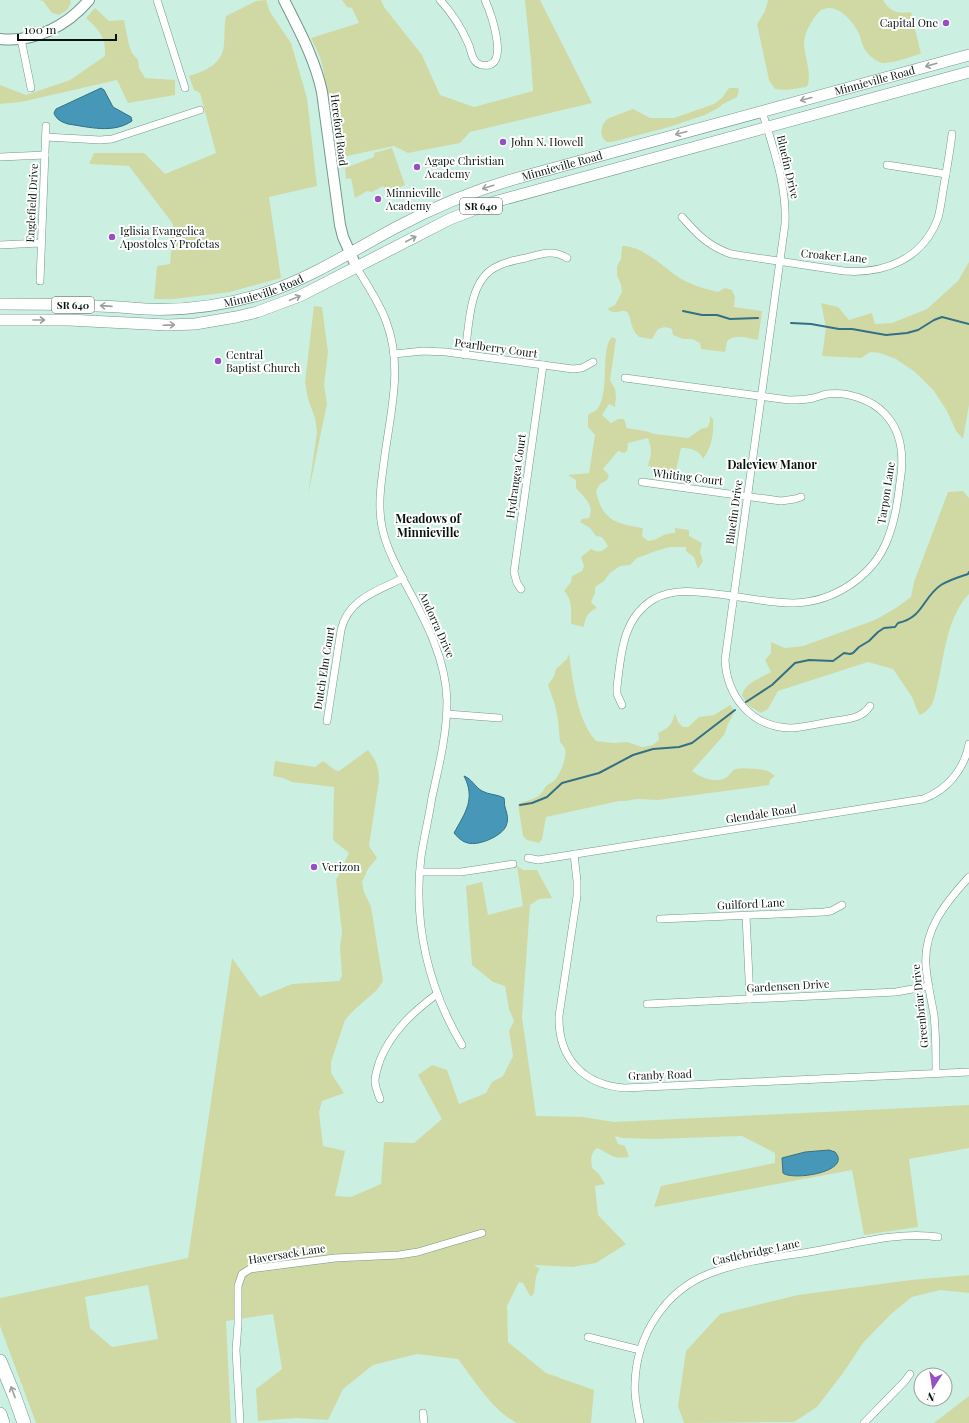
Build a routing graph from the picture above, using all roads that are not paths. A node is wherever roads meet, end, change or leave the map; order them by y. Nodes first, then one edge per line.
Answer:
1 (89, 0) edge
2 (157, 0) edge
3 (284, 0) edge
4 (440, 0) edge
5 (485, 0) edge
6 (0, 39) edge
7 (21, 39) junction
8 (969, 55) edge
9 (969, 72) edge
10 (31, 88) dead end
11 (185, 88) dead end
12 (200, 110) dead end
13 (762, 111) junction
14 (46, 126) dead end
15 (766, 127) junction
16 (952, 134) dead end
17 (46, 138) junction
18 (46, 155) junction
19 (0, 157) edge
20 (887, 165) dead end
21 (946, 174) junction
22 (682, 217) dead end
23 (41, 243) junction
24 (0, 245) edge
25 (350, 253) junction
26 (567, 258) dead end
27 (780, 262) junction
28 (357, 268) junction
29 (40, 281) dead end
30 (0, 304) edge
31 (0, 320) edge
32 (394, 354) junction
33 (465, 355) junction
34 (593, 362) dead end
35 (543, 365) junction
36 (625, 378) dead end
37 (761, 396) junction
38 (642, 482) dead end
39 (748, 496) junction
40 (801, 496) dead end
41 (403, 578) junction
42 (521, 588) dead end
43 (734, 596) junction
44 (622, 705) dead end
45 (870, 706) dead end
46 (447, 714) junction
47 (499, 718) dead end
48 (327, 721) dead end
49 (969, 744) edge
50 (574, 854) junction
51 (528, 858) dead end
52 (513, 864) dead end
53 (420, 872) junction
54 (969, 877) edge
55 (842, 904) dead end
56 (746, 916) junction
57 (660, 919) dead end
58 (929, 986) junction
59 (437, 994) junction
60 (750, 999) junction
61 (647, 1004) dead end
62 (462, 1045) dead end
63 (969, 1072) edge
64 (936, 1073) junction
65 (380, 1099) dead end
66 (482, 1233) dead end
67 (938, 1237) dead end
68 (588, 1337) dead end
69 (640, 1350) junction
70 (0, 1361) edge
71 (910, 1374) dead end
72 (423, 1413) dead end
73 (0, 1414) edge
74 (3, 1423) edge
75 (24, 1423) edge
76 (240, 1423) edge
77 (424, 1423) edge
78 (640, 1423) edge
79 (864, 1423) edge

1 - 7 street
2 - 11 street
3 - 25 street, Hereford Road
4 - 5 street
6 - 7 street
7 - 10 street
8 -> 13 main road, Minnieville Road / SR 640
9 - 15 main road, Minnieville Road / SR 640
12 - 17 street
13 - 15 street, Bluefin Drive
13 -> 25 main road, Minnieville Road / SR 640
14 - 17 street, Englefield Drive
15 - 27 street, Bluefin Drive
28 -> 15 main road, Minnieville Road / SR 640
16 - 21 street, Croaker Lane
17 - 18 street, Englefield Drive
18 - 19 street
18 - 23 street, Englefield Drive
20 - 21 street
21 - 27 street, Croaker Lane
22 - 27 street, Croaker Lane
23 - 24 street
23 - 29 street, Englefield Drive
25 - 28 street, Hereford Road
25 -> 30 main road, Minnieville Road / SR 640
26 - 33 street
27 - 37 street, Bluefin Drive
31 -> 28 main road, Minnieville Road / SR 640
28 - 32 street, Andorra Drive
32 - 33 street, Pearlberry Court
32 - 41 street, Andorra Drive
33 - 35 street, Pearlberry Court
34 - 35 street, Pearlberry Court
35 - 42 street, Hydrangea Court
36 - 37 street, Tarpon Lane
37 - 39 street, Bluefin Drive
37 - 43 street, Tarpon Lane
38 - 39 street, Whiting Court
39 - 40 street, Whiting Court
39 - 43 street, Bluefin Drive
41 - 46 street, Andorra Drive
41 - 48 street, Dutch Elm Court
43 - 44 street, Tarpon Lane
43 - 45 street, Bluefin Drive
46 - 47 street
46 - 53 street, Andorra Drive
49 - 50 street, Glendale Road
50 - 51 street, Glendale Road
50 - 64 street, Granby Road
52 - 53 street
53 - 59 street, Andorra Drive
54 - 58 street, Greenbriar Drive
55 - 56 street, Guilford Lane
56 - 57 street, Guilford Lane
56 - 60 street
58 - 60 street, Gardensen Drive
58 - 64 street, Greenbriar Drive
59 - 62 street, Andorra Drive
59 - 65 street
60 - 61 street, Gardensen Drive
63 - 64 street, Granby Road
66 - 76 street, Haversack Lane
67 - 69 street, Castlebridge Lane
68 - 69 street
69 - 78 street, Castlebridge Lane
75 -> 70 highway
71 - 79 street
72 - 77 street
73 - 74 highway

